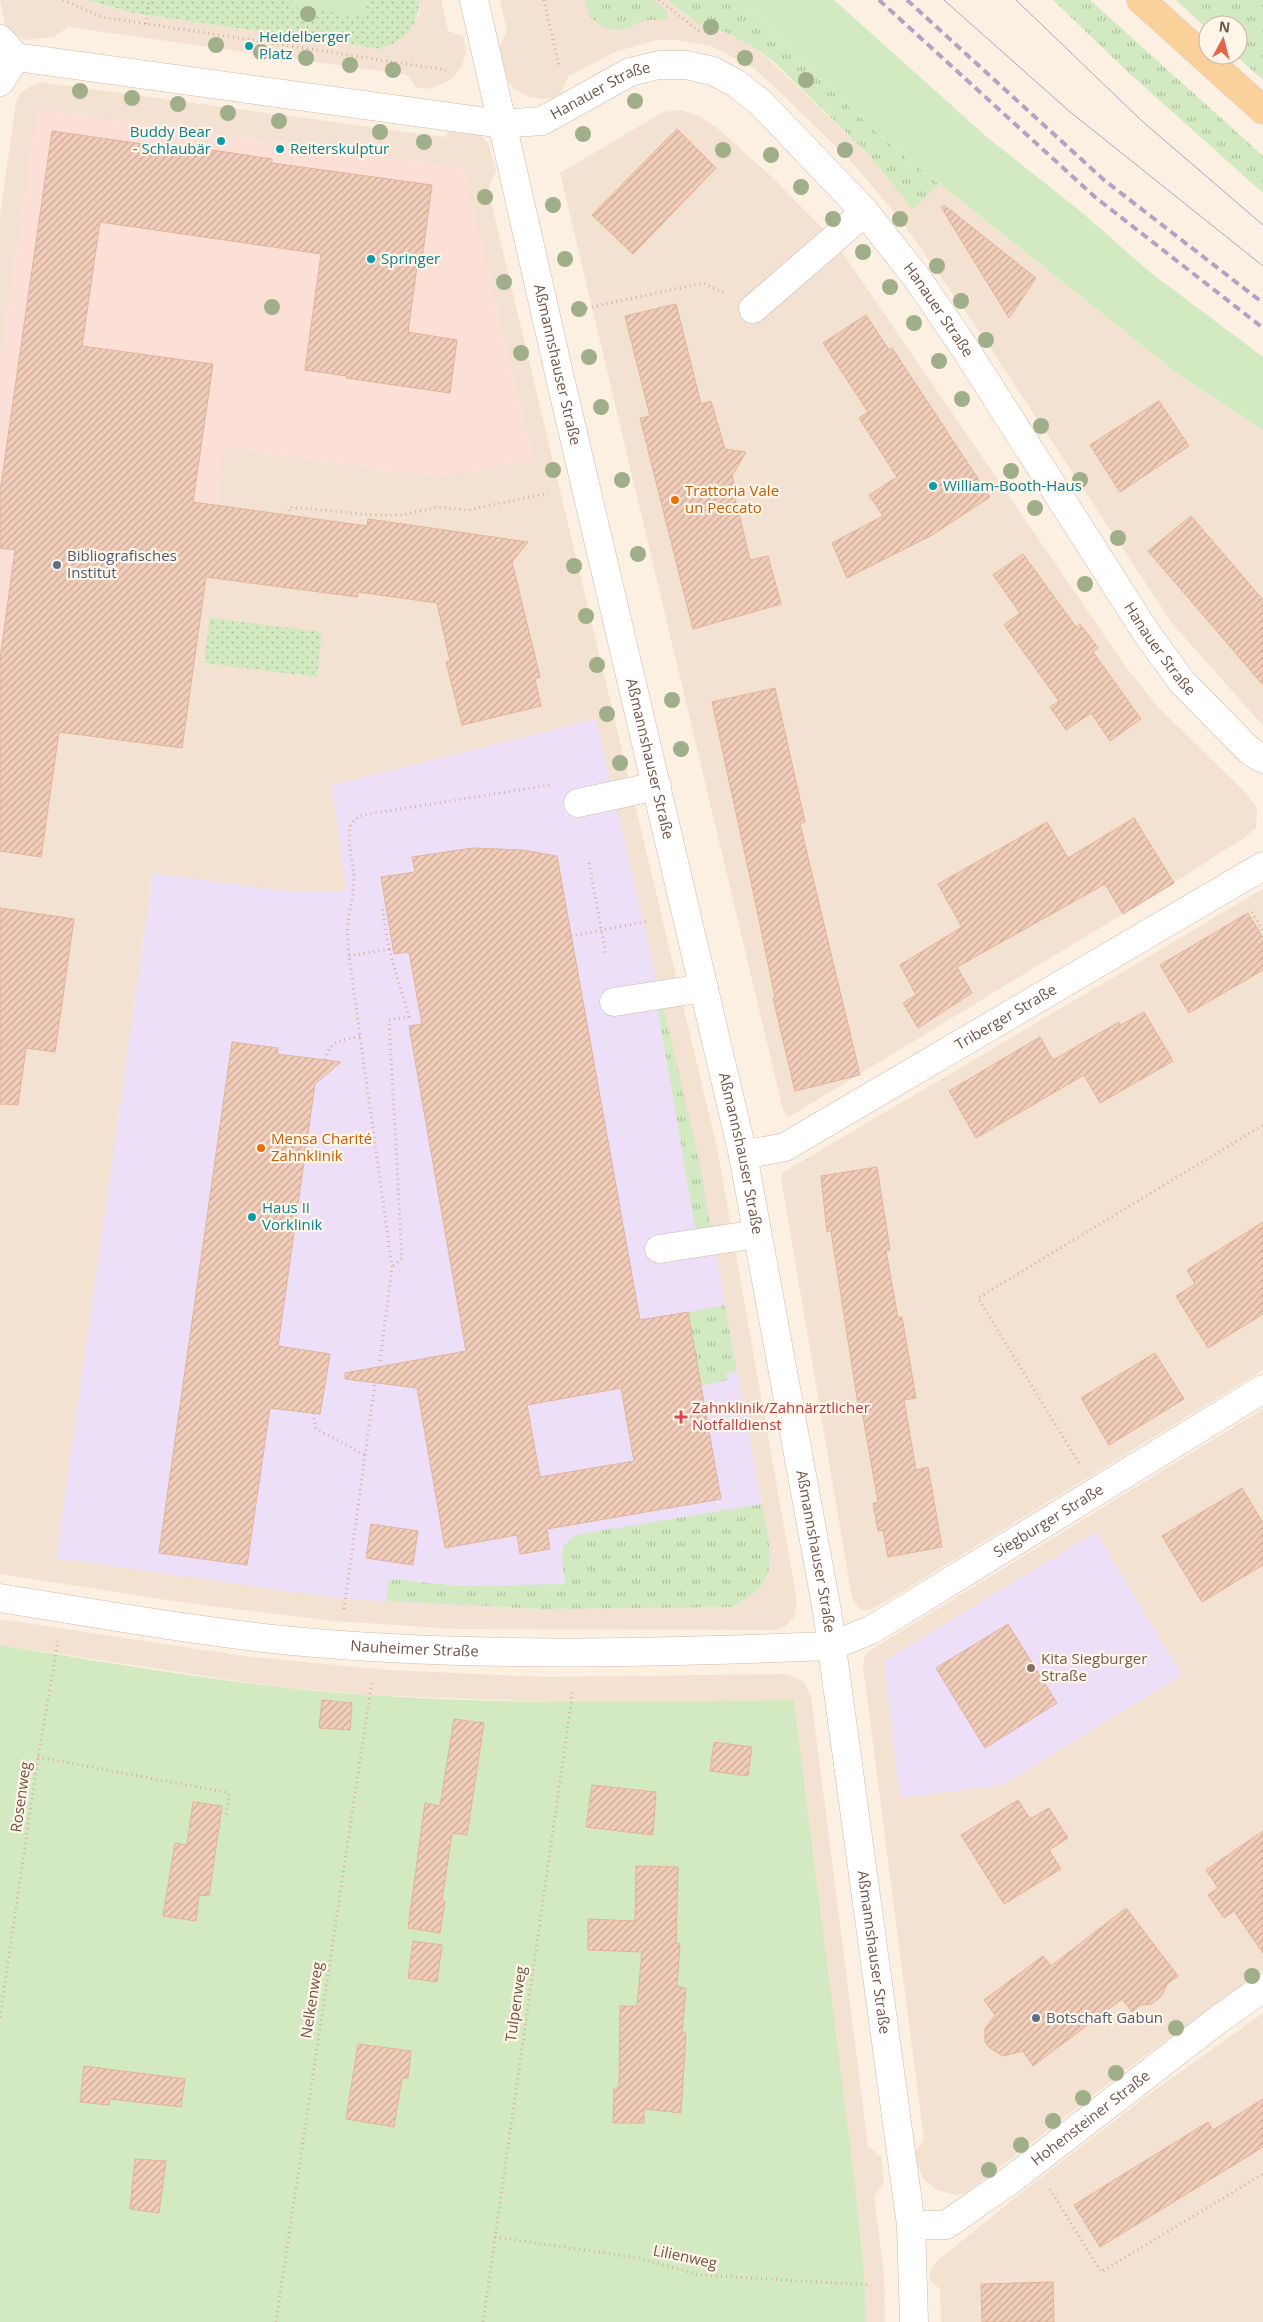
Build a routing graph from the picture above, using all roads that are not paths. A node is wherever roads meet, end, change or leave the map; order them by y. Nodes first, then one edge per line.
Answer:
1 (474, 0) edge
2 (1141, 0) edge
3 (8, 48) edge
4 (0, 82) edge
5 (1263, 110) edge
6 (502, 124) junction
7 (865, 212) junction
8 (753, 309) road end
9 (1263, 759) edge
10 (657, 786) junction
11 (578, 803) dead end
12 (1263, 866) edge
13 (704, 988) junction
14 (614, 1002) dead end
15 (743, 1155) junction
16 (757, 1234) junction
17 (659, 1249) dead end
18 (1263, 1389) edge
19 (0, 1598) edge
20 (831, 1646) junction
21 (1263, 1988) edge
22 (911, 2226) junction
23 (914, 2322) edge

1 - 6 street, Aßmannshauser Straße
2 - 5 main road
3 - 4 street
3 - 6 street
6 - 7 street, Hanauer Straße
6 - 10 street, Aßmannshauser Straße
7 - 8 street
7 - 9 street, Hanauer Straße
10 - 11 street
10 - 13 street, Aßmannshauser Straße
12 - 15 street, Triberger Straße
13 - 14 street
13 - 15 street, Aßmannshauser Straße
15 - 16 street, Aßmannshauser Straße
16 - 17 street
16 - 20 street, Aßmannshauser Straße
18 - 20 street, Siegburger Straße
19 - 20 street, Nauheimer Straße
20 - 22 street, Aßmannshauser Straße
21 - 22 street, Hohensteiner Straße
22 - 23 street, Aßmannshauser Straße

